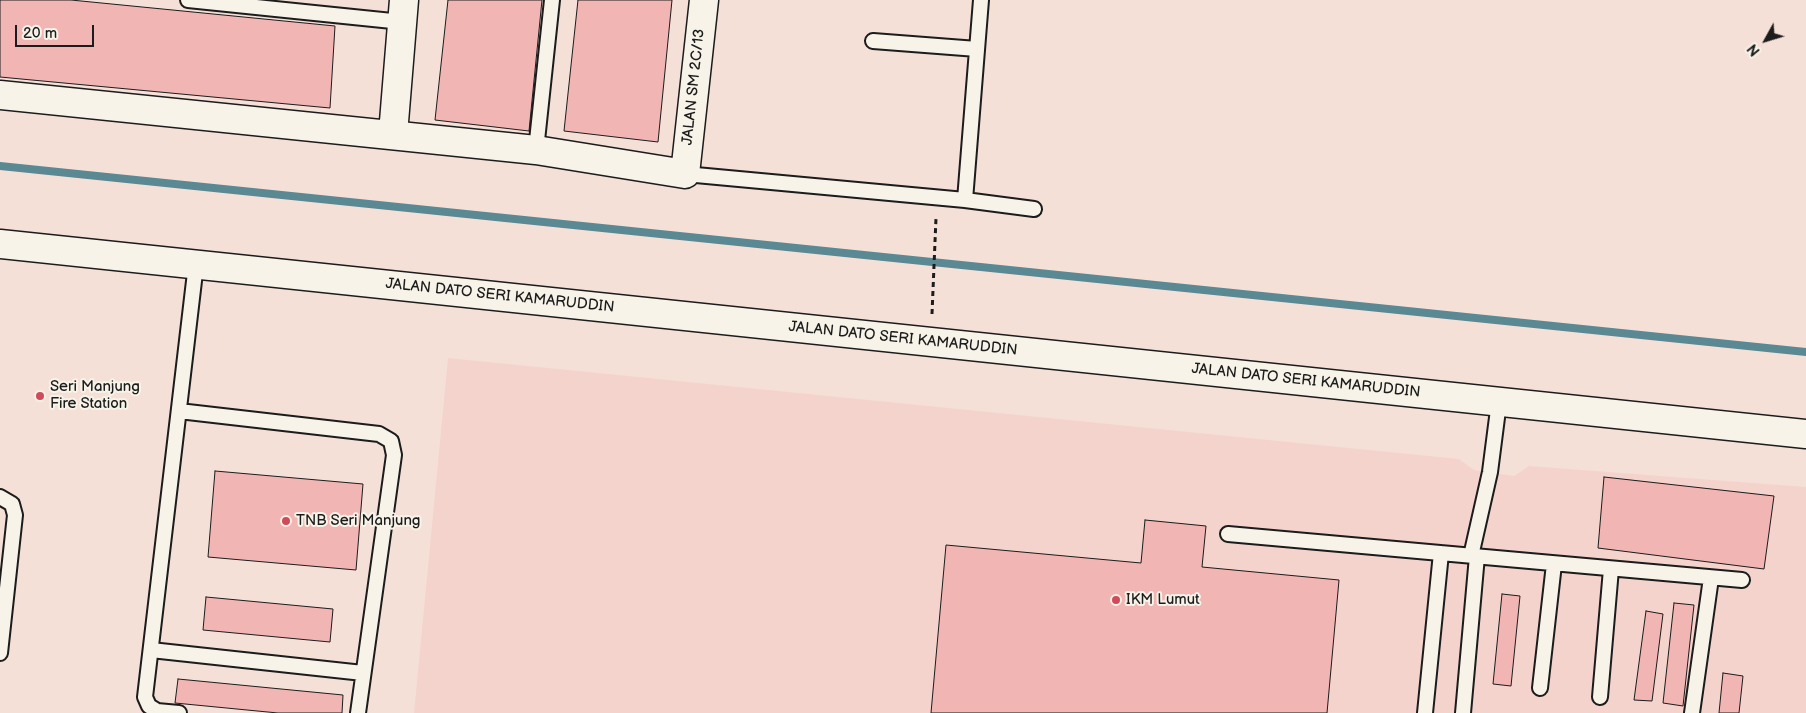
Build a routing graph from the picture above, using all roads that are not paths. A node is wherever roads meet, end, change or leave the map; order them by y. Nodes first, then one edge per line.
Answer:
1 (188, 0) edge
2 (552, 0) edge
3 (704, 0) edge
4 (981, 0) edge
5 (403, 11) edge
6 (874, 41) dead end
7 (977, 50) junction
8 (0, 95) edge
9 (393, 134) junction
10 (536, 150) junction
11 (685, 174) junction
12 (965, 200) junction
13 (1034, 209) dead end
14 (0, 244) edge
15 (196, 264) junction
16 (1499, 402) junction
17 (179, 412) junction
18 (1806, 434) edge
19 (0, 496) edge
20 (1228, 534) dead end
21 (1441, 553) junction
22 (1474, 556) junction
23 (1554, 564) junction
24 (1611, 569) junction
25 (1711, 578) junction
26 (1742, 580) dead end
27 (151, 650) junction
28 (0, 653) edge
29 (363, 673) junction
30 (1540, 688) dead end
31 (1600, 697) dead end
32 (179, 713) edge
33 (358, 713) edge
34 (1425, 713) edge
35 (1463, 713) edge
36 (1692, 713) edge

1 - 5 lane
2 - 10 lane
3 - 11 street, JALAN SM 2C/13
4 - 7 lane
5 - 9 street
6 - 7 lane
7 - 12 lane
8 - 9 street
9 - 10 street
10 - 11 street
11 - 12 lane
12 - 13 lane
14 - 15 street, JALAN DATO SERI KAMARUDDIN
15 - 16 street, JALAN DATO SERI KAMARUDDIN
15 - 17 lane
16 - 18 street, JALAN DATO SERI KAMARUDDIN
16 - 22 lane
17 - 27 lane
17 - 29 lane
19 - 28 lane
20 - 21 lane
21 - 22 lane
21 - 34 lane
22 - 23 lane
22 - 35 lane
23 - 24 lane
23 - 30 lane
24 - 25 lane
24 - 31 lane
25 - 26 lane
25 - 36 lane
27 - 29 lane
27 - 32 lane
29 - 33 lane

